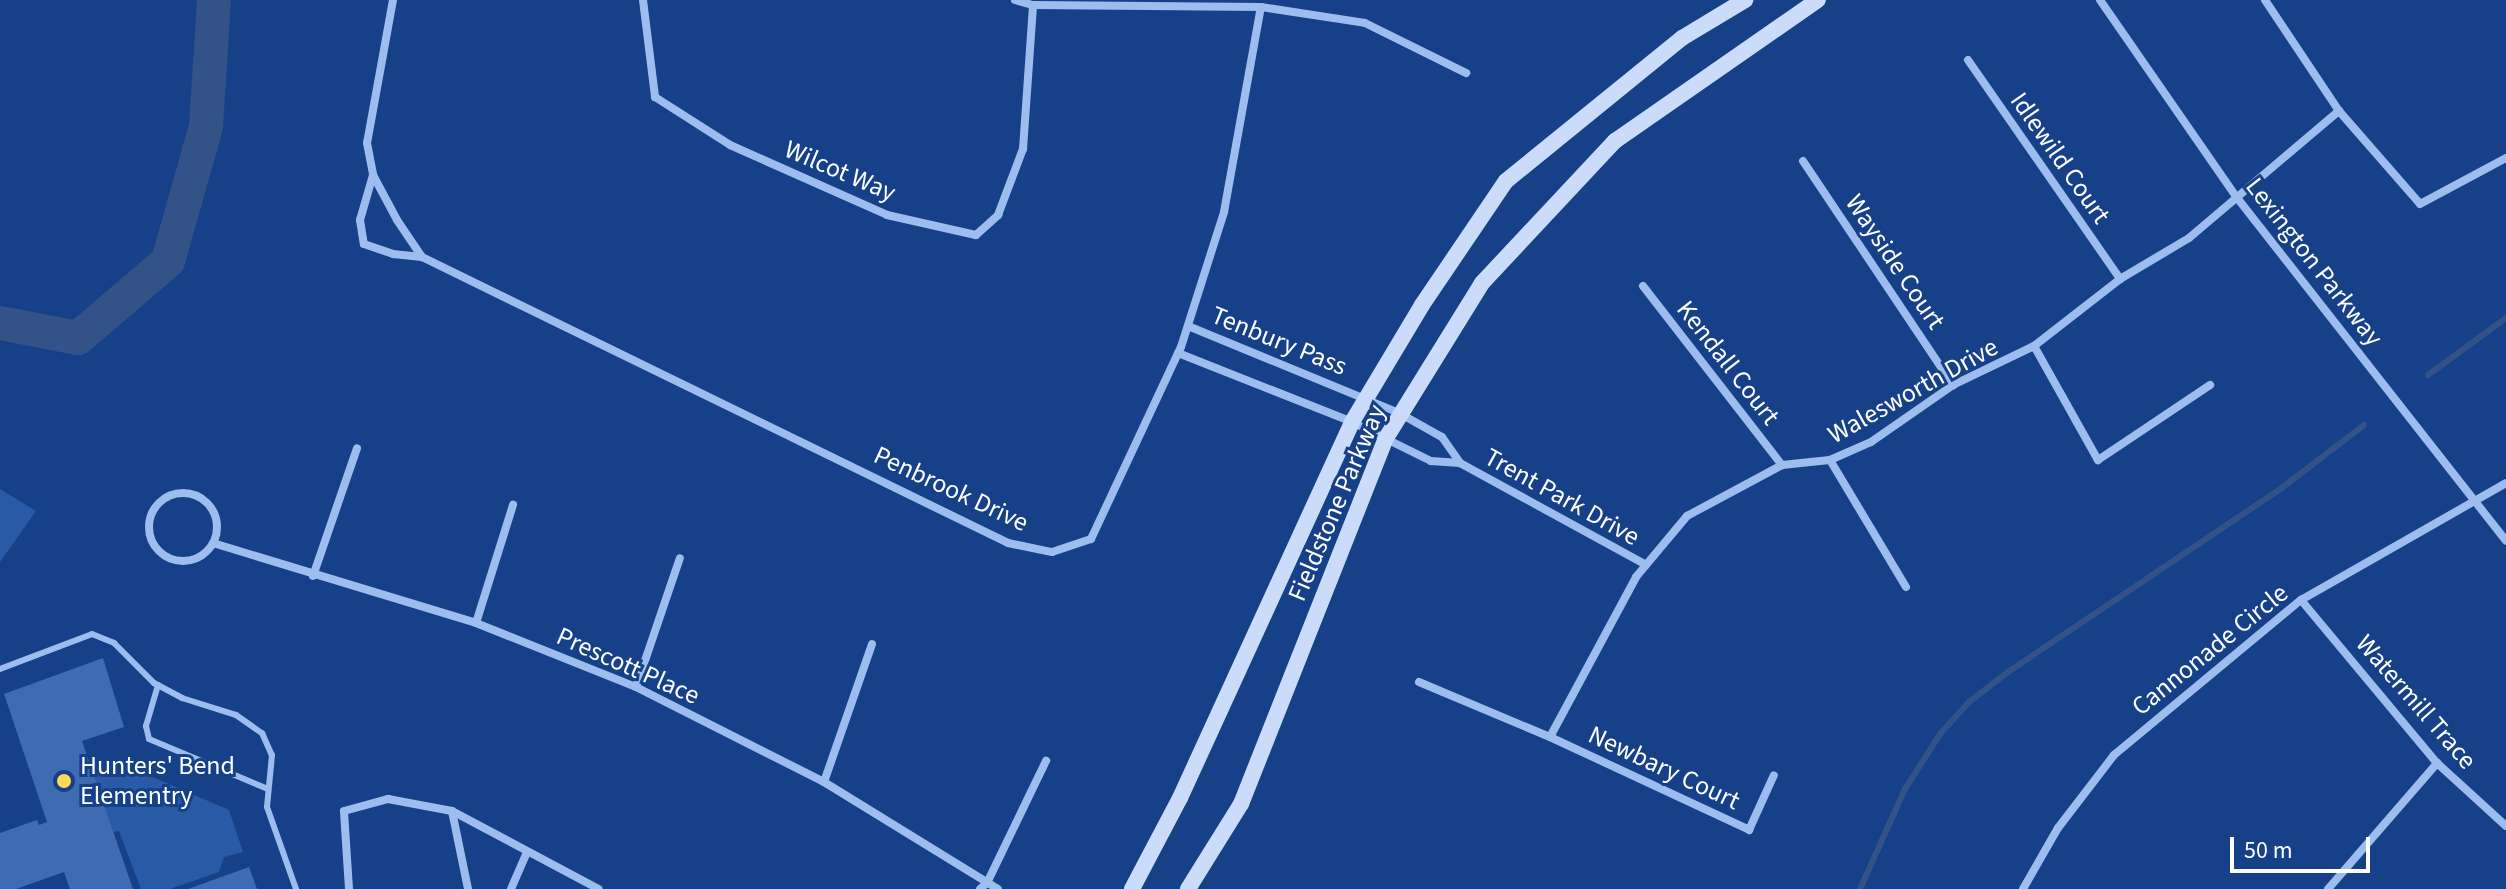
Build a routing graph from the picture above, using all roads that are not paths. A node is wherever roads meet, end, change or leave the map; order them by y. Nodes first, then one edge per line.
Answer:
1 (393, 0) edge
2 (643, 0) edge
3 (1015, 0) edge
4 (1745, 0) edge
5 (1818, 0) edge
6 (2100, 0) edge
7 (2265, 0) edge
8 (1033, 5) junction
9 (1261, 7) junction
10 (1968, 60) dead end
11 (1466, 73) dead end
12 (2339, 111) junction
13 (2506, 158) edge
14 (1803, 161) dead end
15 (373, 175) junction
16 (2238, 199) junction
17 (422, 257) junction
18 (2120, 279) junction
19 (1643, 286) dead end
20 (1188, 326) junction
21 (2034, 346) junction
22 (1178, 353) junction
23 (1953, 385) junction
24 (2210, 385) dead end
25 (1366, 397) junction
26 (1399, 413) junction
27 (1352, 422) junction
28 (1386, 438) junction
29 (357, 448) dead end
30 (1830, 460) junction
31 (1460, 463) junction
32 (1782, 465) junction
33 (2506, 483) edge
34 (2476, 500) junction
35 (513, 505) dead end
36 (2506, 541) edge
37 (213, 543) junction
38 (680, 558) dead end
39 (1646, 565) junction
40 (313, 576) junction
41 (1906, 587) dead end
42 (2301, 600) junction
43 (476, 623) junction
44 (872, 644) dead end
45 (0, 669) edge
46 (1419, 682) dead end
47 (158, 685) junction
48 (636, 687) junction
49 (1550, 737) junction
50 (1046, 761) dead end
51 (2437, 763) junction
52 (1774, 775) dead end
53 (824, 782) junction
54 (268, 789) junction
55 (452, 811) junction
56 (2506, 826) edge
57 (527, 852) junction
58 (984, 886) edge
59 (296, 889) edge
60 (349, 889) edge
61 (468, 889) edge
62 (511, 889) edge
63 (599, 889) edge
64 (998, 889) edge
65 (1132, 889) edge
66 (1188, 889) edge
67 (2023, 889) edge
68 (2328, 889) edge

1 - 15 street, Penbrook Drive
2 - 8 street, Wilcot Way
3 - 8 street
4 - 25 street, Fieldstone Parkway
5 - 26 street, Fieldstone Parkway
6 - 16 street, Lexington Parkway
7 - 12 street
8 - 9 street
9 - 11 street
9 - 20 street, Penbrook Drive
10 - 18 street, Idlewild Court
12 - 13 street
12 - 16 street, Walesworth Drive
14 - 23 street, Wayside Court
15 - 17 street, Penbrook Drive
15 - 17 street, Penbrook Drive
16 - 18 street, Walesworth Drive
16 - 34 street, Lexington Parkway
17 - 22 street, Penbrook Drive
18 - 21 street, Walesworth Drive
19 - 32 street, Kendall Court
20 - 22 street, Penbrook Drive
20 - 25 street, Tenbury Pass
21 - 23 street, Walesworth Drive
21 - 24 street
22 - 27 street, Tenbury Pass
23 - 30 street, Walesworth Drive
25 - 26 street, Tenbury Pass
25 - 27 street, Fieldstone Parkway
26 - 28 street, Fieldstone Parkway
26 - 31 street, Trent Park Drive
27 - 28 street, Tenbury Pass
27 - 65 street, Fieldstone Parkway
28 - 31 street, Trent Park Drive
28 - 66 street, Fieldstone Parkway
29 - 40 street
30 - 32 street, Walesworth Drive
30 - 41 street
31 - 39 street, Trent Park Drive
32 - 39 street, Walesworth Drive
33 - 34 street, Cannonade Circle
34 - 36 street, Lexington Parkway
34 - 42 street, Cannonade Circle
35 - 43 street
37 - 37 street
37 - 40 street, Prescott Place
38 - 48 street
39 - 49 street, Walesworth Drive
40 - 43 street, Prescott Place
42 - 51 street, Watermill Trace
42 - 67 street, Cannonade Circle
43 - 48 street, Prescott Place
44 - 53 street
45 - 47 lane
46 - 49 street
47 - 54 lane
47 - 54 lane
48 - 53 street, Prescott Place
49 - 52 street, Newbary Court
50 - 58 street
51 - 56 street, Watermill Trace
51 - 68 street
53 - 58 street, Prescott Place
54 - 59 lane
55 - 57 street
55 - 60 street
55 - 61 street
57 - 62 street
57 - 63 street
58 - 64 street, Prescott Place

